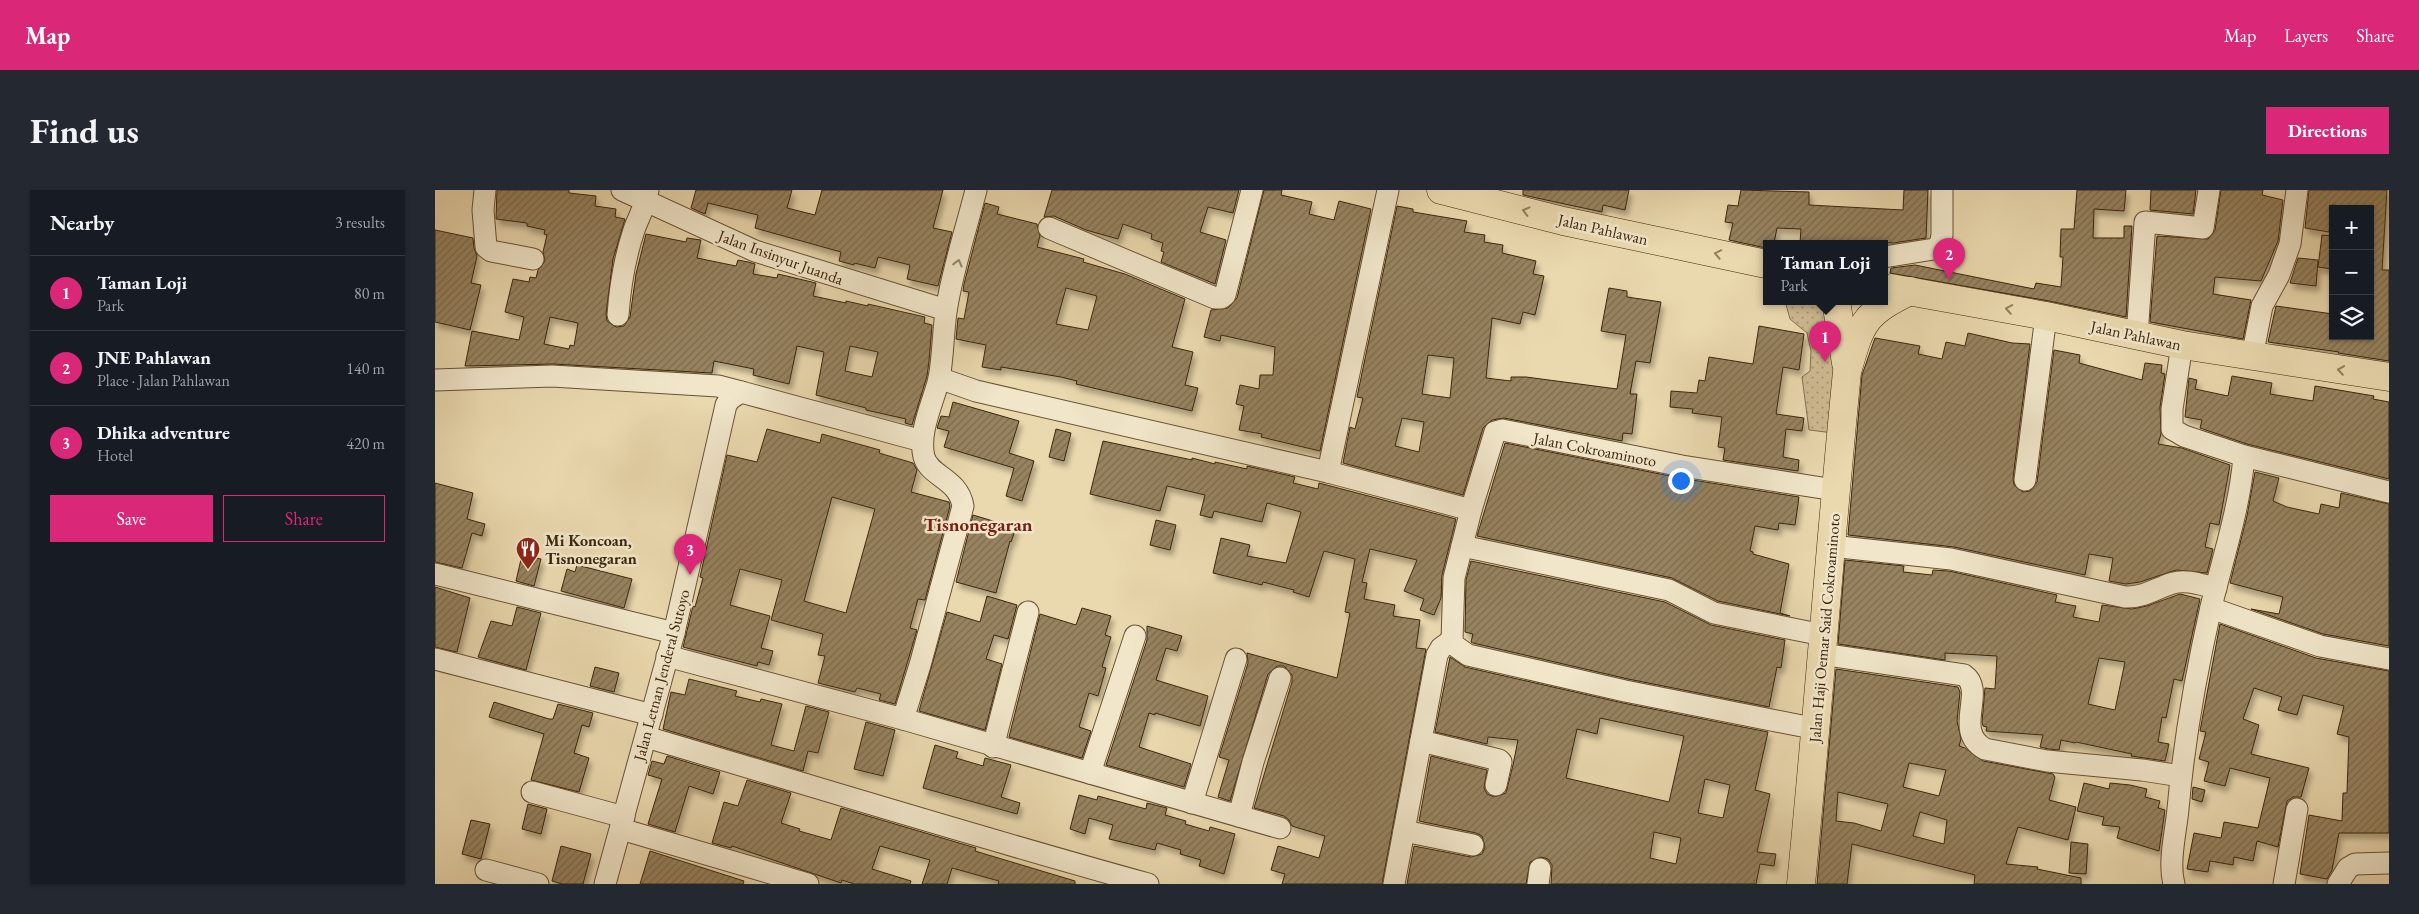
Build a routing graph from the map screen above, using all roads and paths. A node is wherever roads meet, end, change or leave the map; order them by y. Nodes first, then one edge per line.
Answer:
1 (485, 190) edge
2 (622, 190) edge
3 (976, 190) edge
4 (1251, 190) edge
5 (1387, 190) edge
6 (1441, 190) edge
7 (1941, 190) edge
8 (2209, 190) edge
9 (2297, 190) edge
10 (647, 196) edge
11 (1049, 228) dead end
12 (1888, 256) edge
13 (533, 260) dead end
14 (1763, 263) edge
15 (1897, 289) edge
16 (1888, 299) edge
17 (1837, 305) edge
18 (1882, 305) edge
19 (946, 310) junction
20 (618, 315) dead end
21 (2046, 316) junction
22 (2137, 336) junction
23 (2182, 346) junction
24 (2252, 357) junction
25 (1847, 372) junction
26 (939, 378) junction
27 (2389, 378) edge
28 (435, 380) edge
29 (741, 392) junction
30 (922, 441) junction
31 (2244, 456) junction
32 (1328, 472) junction
33 (2025, 480) dead end
34 (1835, 490) junction
35 (2389, 492) edge
36 (1471, 510) junction
37 (1462, 546) junction
38 (1831, 546) junction
39 (435, 574) edge
40 (2213, 598) junction
41 (1028, 612) dead end
42 (674, 634) junction
43 (1135, 636) dead end
44 (1452, 640) junction
45 (1822, 644) junction
46 (667, 656) junction
47 (435, 659) edge
48 (1236, 659) dead end
49 (2389, 659) edge
50 (1280, 678) dead end
51 (652, 714) junction
52 (903, 719) junction
53 (1817, 729) junction
54 (646, 738) junction
55 (1421, 741) junction
56 (993, 747) junction
57 (1091, 773) junction
58 (2181, 776) junction
59 (1497, 785) dead end
60 (532, 792) dead end
61 (1192, 803) junction
62 (2297, 809) dead end
63 (1239, 816) junction
64 (615, 817) junction
65 (1280, 828) dead end
66 (1404, 831) junction
67 (1473, 845) dead end
68 (2389, 863) edge
69 (486, 870) dead end
70 (538, 884) edge
71 (605, 884) edge
72 (808, 884) edge
73 (1148, 884) edge
74 (1394, 884) edge
75 (1801, 884) edge
76 (2174, 884) edge
77 (2284, 884) edge
78 (2338, 884) edge

1 - 13 street
2 - 10 street, Jalan Insinyur Juanda
19 -> 3 street
4 - 11 street
5 - 32 street
14 -> 6 main road, Jalan Pahlawan
7 - 12 street
8 - 22 street
9 - 24 street
10 - 19 street, Jalan Insinyur Juanda
10 - 20 street
15 - 16 main road
21 -> 15 main road, Jalan Pahlawan
17 - 25 main road
18 - 25 main road
19 - 26 street
21 - 22 main road, Jalan Pahlawan
21 - 33 street
22 - 23 main road, Jalan Pahlawan
23 - 24 main road, Jalan Pahlawan
23 - 31 street
27 -> 24 main road, Jalan Pahlawan
25 - 34 main road, Jalan Haji Oemar Said Cokroaminoto
26 - 30 street
26 - 32 street
28 - 29 street
29 - 30 street
29 - 42 street, Jalan Letnan Jenderal Sutoyo
30 - 52 street
31 - 35 street
31 - 40 street
32 - 36 street
34 - 36 street, Jalan Cokroaminoto
34 - 38 main road, Jalan Haji Oemar Said Cokroaminoto
36 - 37 street, Jalan Cokroaminoto
37 - 44 street, Jalan Cokroaminoto
37 - 45 street
38 - 40 street
38 - 45 main road, Jalan Haji Oemar Said Cokroaminoto
39 - 42 street
40 - 49 street
40 - 58 street
41 - 56 street
42 - 46 street, Jalan Letnan Jenderal Sutoyo
43 - 57 street
44 - 53 street
44 - 55 street
45 - 53 main road, Jalan Haji Oemar Said Cokroaminoto
45 - 58 street
46 - 51 street, Jalan Letnan Jenderal Sutoyo
46 - 52 street
47 - 51 street
48 - 61 street
50 - 63 street
51 - 54 street, Jalan Letnan Jenderal Sutoyo
52 - 56 street
53 - 75 main road, Jalan Haji Oemar Said Cokroaminoto
54 - 64 street, Jalan Letnan Jenderal Sutoyo
54 - 73 street
55 - 59 street
55 - 66 street
56 - 57 street
57 - 61 street
58 - 76 street
60 - 64 street
61 - 63 street
62 - 77 street
63 - 65 street
64 - 71 street, Jalan Letnan Jenderal Sutoyo
64 - 72 street
66 - 67 street
66 - 74 street
68 - 78 street
69 - 70 street

